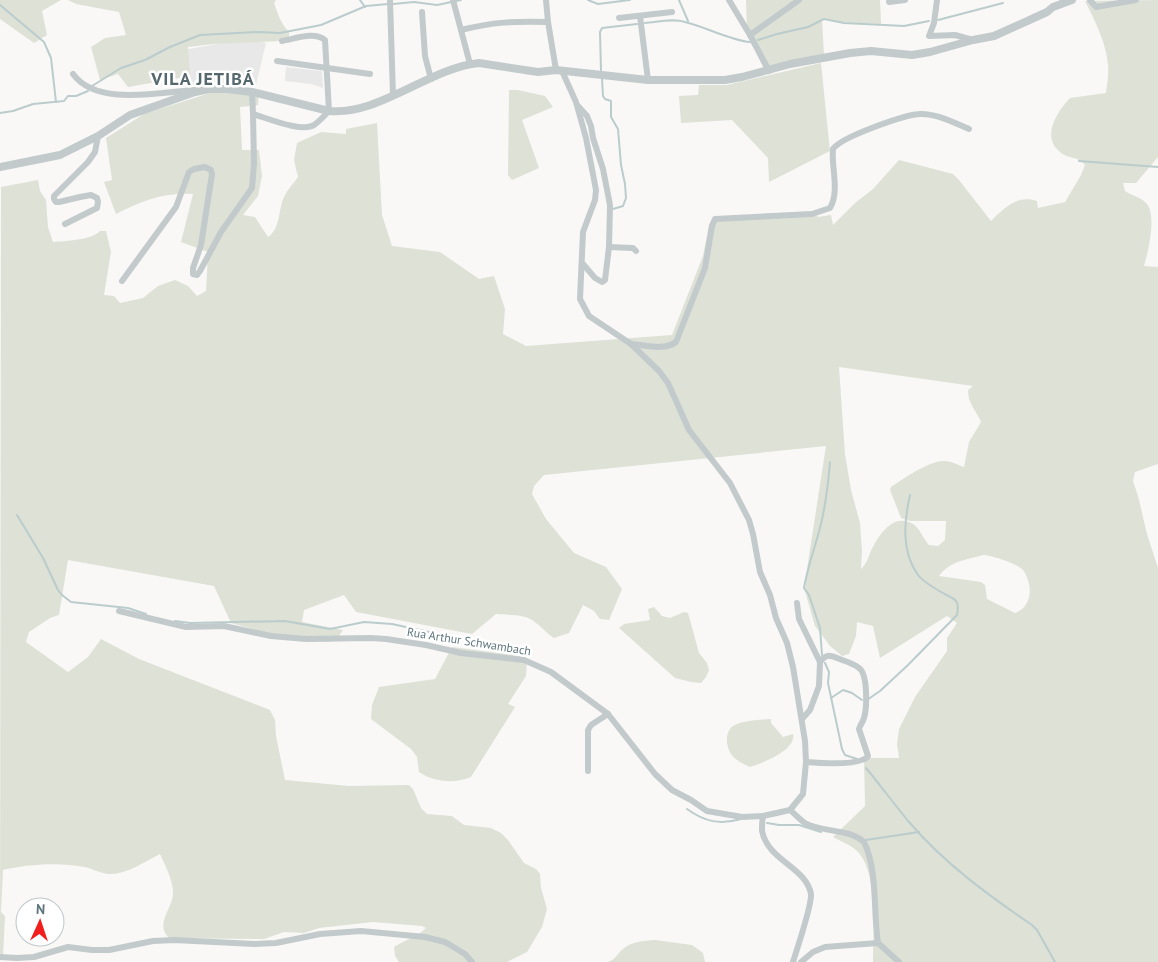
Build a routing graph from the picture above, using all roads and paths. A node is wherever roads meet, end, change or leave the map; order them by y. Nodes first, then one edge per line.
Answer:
1 (390, 0) edge
2 (453, 0) edge
3 (546, 0) edge
4 (729, 0) edge
5 (799, 0) edge
6 (905, 0) edge
7 (937, 0) edge
8 (1072, 0) edge
9 (1090, 0) edge
10 (1136, 0) edge
11 (889, 2) dead end
12 (422, 12) dead end
13 (672, 12) dead end
14 (640, 16) junction
15 (619, 18) dead end
16 (548, 22) junction
17 (461, 30) junction
18 (750, 35) junction
19 (973, 40) junction
20 (282, 41) dead end
21 (277, 61) dead end
22 (470, 64) junction
23 (327, 68) junction
24 (559, 71) junction
25 (769, 71) junction
26 (73, 74) dead end
27 (370, 74) dead end
28 (431, 79) junction
29 (648, 80) junction
30 (209, 89) junction
31 (252, 92) junction
32 (393, 95) junction
33 (576, 102) junction
34 (329, 111) junction
35 (253, 114) junction
36 (969, 129) dead end
37 (98, 136) junction
38 (0, 167) edge
39 (65, 224) dead end
40 (609, 247) junction
41 (636, 251) dead end
42 (583, 264) junction
43 (122, 281) dead end
44 (631, 344) junction
45 (798, 604) dead end
46 (119, 611) dead end
47 (820, 662) junction
48 (608, 714) junction
49 (802, 719) junction
50 (806, 762) junction
51 (588, 770) dead end
52 (790, 810) junction
53 (763, 816) junction
54 (878, 943) junction
55 (0, 957) edge
56 (472, 962) edge
57 (793, 962) edge
58 (800, 962) edge
59 (899, 962) edge

1 - 32 street
2 - 17 street
3 - 16 street
4 - 18 street
5 - 18 street
6 - 11 street
7 - 19 street
8 - 19 street
9 - 10 street
12 - 28 street
13 - 14 street
14 - 15 street
14 - 29 street
16 - 17 street
16 - 24 street
17 - 22 street
18 - 25 street
19 - 25 street
20 - 23 street
21 - 23 street
22 - 24 street
22 - 28 street
23 - 27 street
23 - 34 street
24 - 29 street
24 - 33 street
25 - 29 street
26 - 30 street
28 - 32 street
30 - 31 street
30 - 37 street
31 - 34 street
31 - 35 street
32 - 34 street
33 - 40 street
33 - 42 street
34 - 35 street
35 - 43 street
36 - 44 street
37 - 38 street
37 - 39 street
40 - 41 street
40 - 42 street
42 - 44 street
44 - 49 street
45 - 47 street
46 - 48 street, Rua Arthur Schwambach
47 - 49 street
47 - 50 street
48 - 51 street
48 - 53 street, Rua Arthur Schwambach
49 - 50 street
50 - 52 street
52 - 53 street, Rua Arthur Schwambach
52 - 54 street
53 - 57 street
54 - 58 street
54 - 59 street
55 - 56 street

